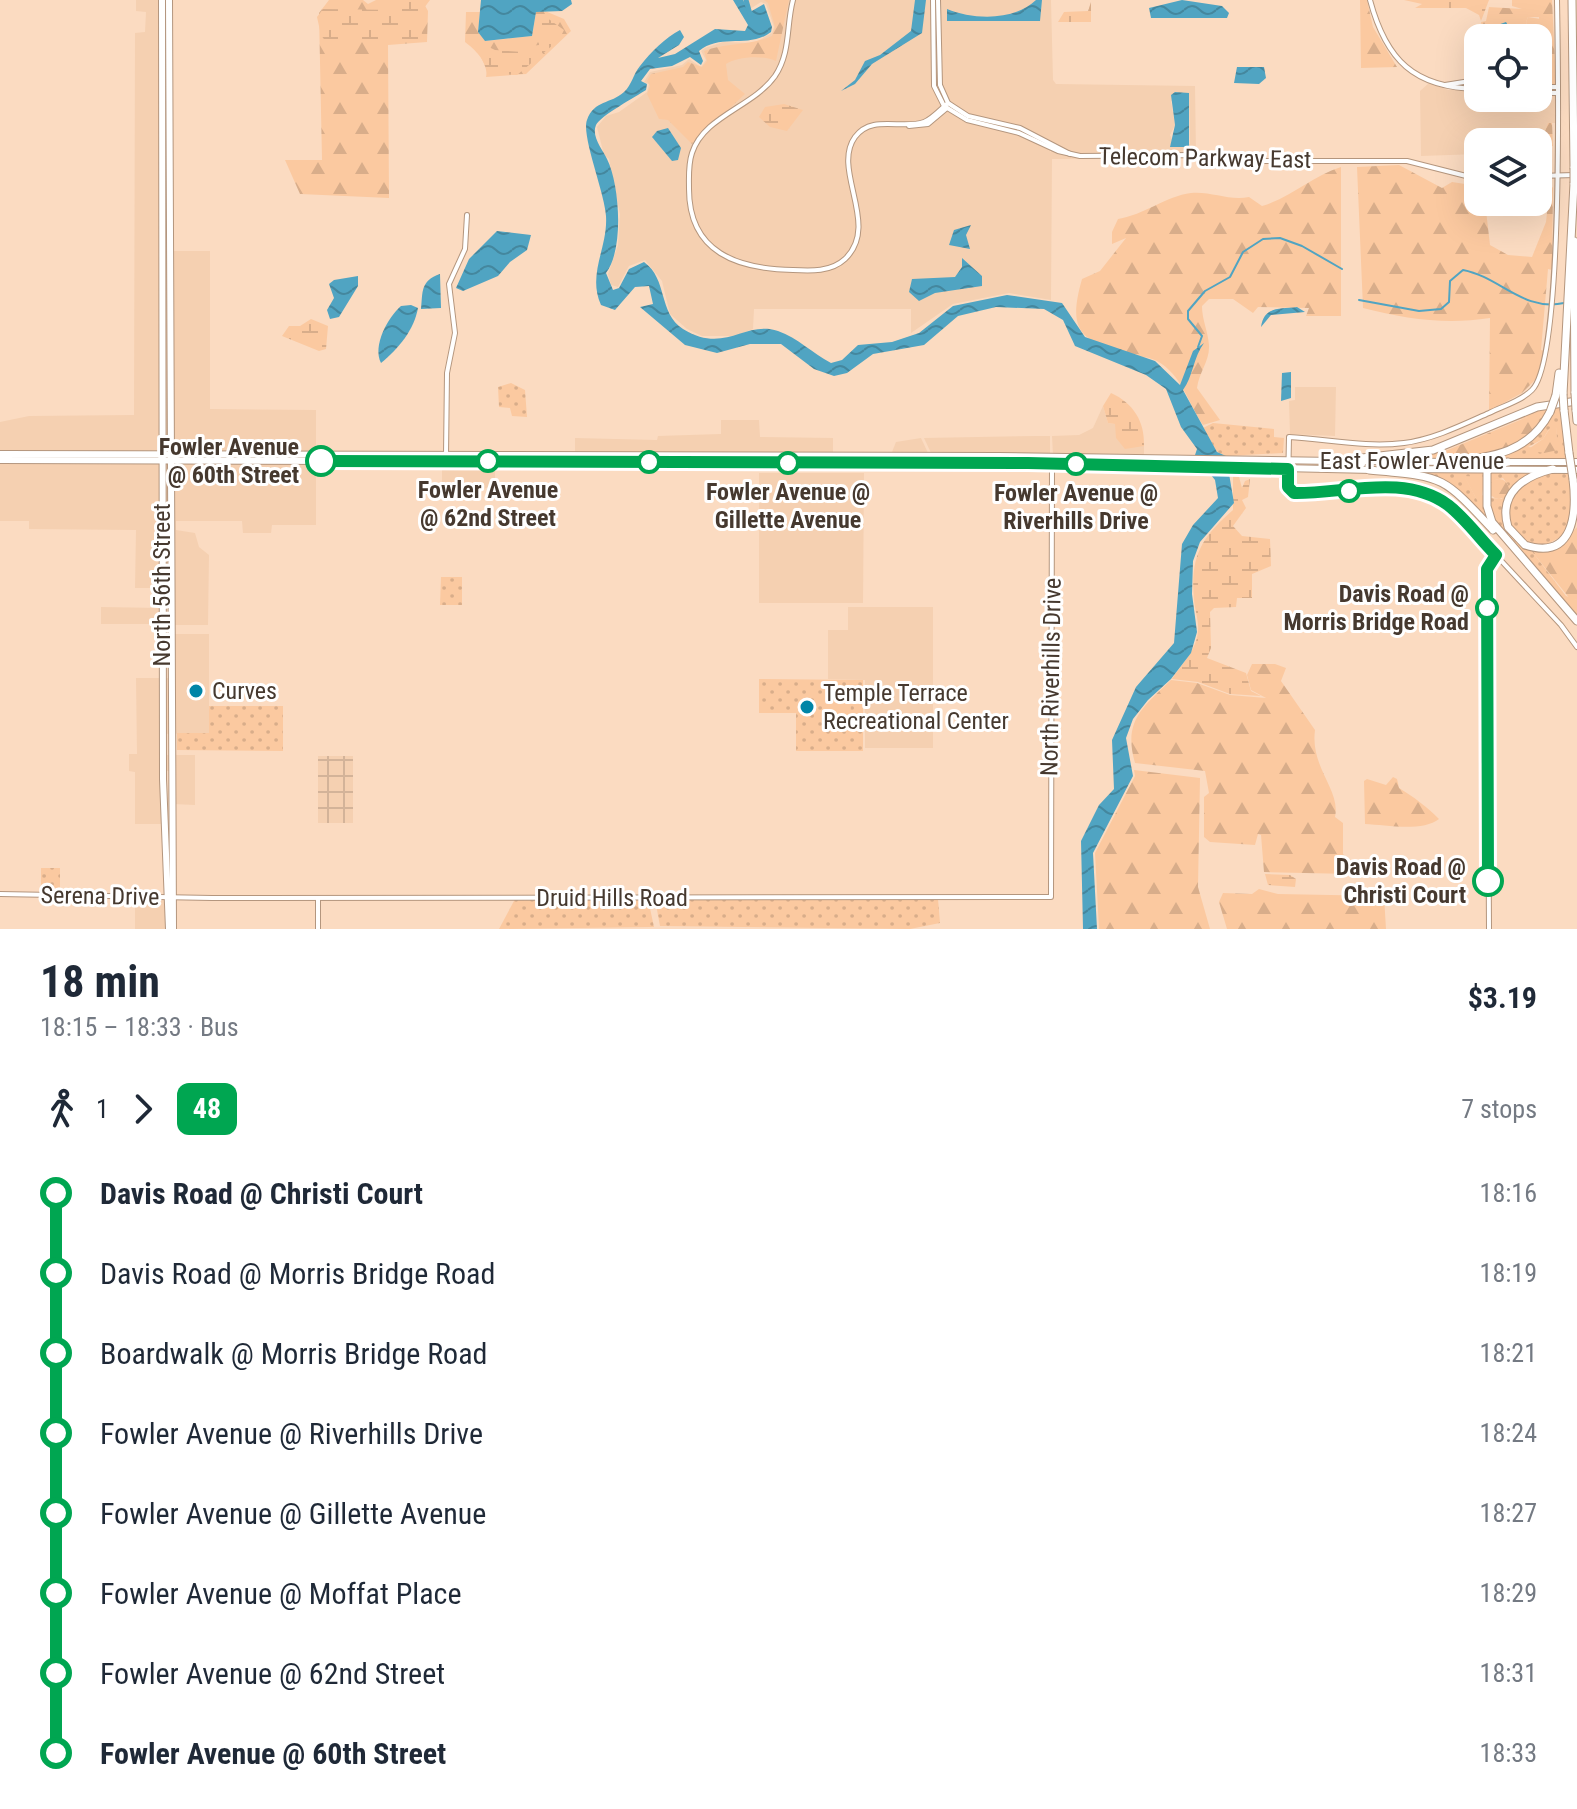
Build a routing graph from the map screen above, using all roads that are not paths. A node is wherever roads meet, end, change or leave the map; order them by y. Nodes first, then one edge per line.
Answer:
1 (162, 0) edge
2 (169, 0) edge
3 (793, 0) edge
4 (935, 0) edge
5 (1370, 0) edge
6 (1557, 0) edge
7 (1572, 3) edge
8 (1464, 86) edge
9 (1552, 90) edge
10 (1558, 90) junction
11 (947, 106) junction
12 (1072, 155) junction
13 (1575, 175) edge
14 (1552, 176) edge
15 (1557, 176) junction
16 (1464, 177) edge
17 (467, 215) dead end
18 (1569, 325) junction
19 (1560, 394) junction
20 (1576, 397) edge
21 (1576, 410) edge
22 (1577, 421) edge
23 (163, 437) junction
24 (99, 454) junction
25 (154, 454) junction
26 (283, 455) junction
27 (516, 455) junction
28 (27, 457) junction
29 (169, 457) junction
30 (0, 458) edge
31 (446, 458) junction
32 (1052, 460) junction
33 (1288, 460) junction
34 (60, 461) junction
35 (245, 461) junction
36 (464, 461) junction
37 (1335, 461) junction
38 (145, 462) junction
39 (1422, 462) junction
40 (1445, 462) junction
41 (1508, 462) junction
42 (1577, 462) edge
43 (1288, 469) junction
44 (1488, 469) junction
45 (1553, 469) junction
46 (163, 470) junction
47 (1369, 470) junction
48 (1577, 470) edge
49 (1508, 545) junction
50 (1496, 555) junction
51 (1577, 621) edge
52 (1577, 647) edge
53 (166, 682) junction
54 (0, 894) edge
55 (171, 897) junction
56 (1051, 897) joint
57 (318, 898) junction
58 (171, 929) edge
59 (318, 929) edge
60 (1489, 929) edge

1 - 23 main road, North 56th Street
2 - 29 main road, North 56th Street
3 - 11 street
4 - 11 street
5 - 8 street
6 - 10 street
7 - 13 highway
9 - 10 street
10 - 15 street
11 - 12 street, Telecom Parkway East
11 - 12 street, Telecom Parkway East
12 - 16 street, Telecom Parkway East
13 - 15 street
13 - 18 highway
14 - 15 street
15 - 33 street
17 - 31 street
18 - 19 highway
18 - 20 highway
19 - 40 highway, bridge
19 - 45 highway, bridge
20 - 21 highway, bridge
20 - 37 highway
21 - 22 highway
23 - 25 main road
23 - 29 main road, North 56th Street
24 - 25 main road, East Fowler Avenue
24 - 28 main road, East Fowler Avenue
24 - 34 main road
25 - 29 main road, East Fowler Avenue
26 - 29 main road, East Fowler Avenue
26 - 31 main road, East Fowler Avenue
26 - 35 main road
27 - 31 main road, East Fowler Avenue
27 - 32 main road, East Fowler Avenue
27 - 36 main road
28 - 30 main road, East Fowler Avenue
28 - 34 main road, East Fowler Avenue
29 - 35 main road, East Fowler Avenue
29 - 38 main road, East Fowler Avenue
29 - 46 main road, North 56th Street
29 - 53 main road, North 56th Street
31 - 35 main road, East Fowler Avenue
31 - 36 main road, East Fowler Avenue
32 - 33 main road, East Fowler Avenue
32 - 36 main road, East Fowler Avenue
32 - 43 main road, East Fowler Avenue
32 - 56 street, North Riverhills Drive
33 - 37 main road, East Fowler Avenue
33 - 43 street
34 - 38 main road, East Fowler Avenue
37 - 39 main road, East Fowler Avenue
38 - 46 main road
39 - 40 main road, East Fowler Avenue
39 - 43 main road
40 - 41 main road, East Fowler Avenue
41 - 42 main road, East Fowler Avenue
41 - 44 highway
43 - 47 main road, East Fowler Avenue
43 - 50 street
44 - 45 main road, East Fowler Avenue
44 - 47 main road, East Fowler Avenue
44 - 49 highway
45 - 48 main road, East Fowler Avenue
46 - 53 main road, North 56th Street
47 - 49 highway
49 - 51 highway
50 - 52 street
50 - 60 street
53 - 55 main road, North 56th Street
54 - 55 street, Serena Drive
55 - 57 street, Druid Hills Road
55 - 58 main road, North 56th Street
56 - 57 street, Druid Hills Road
57 - 59 street

